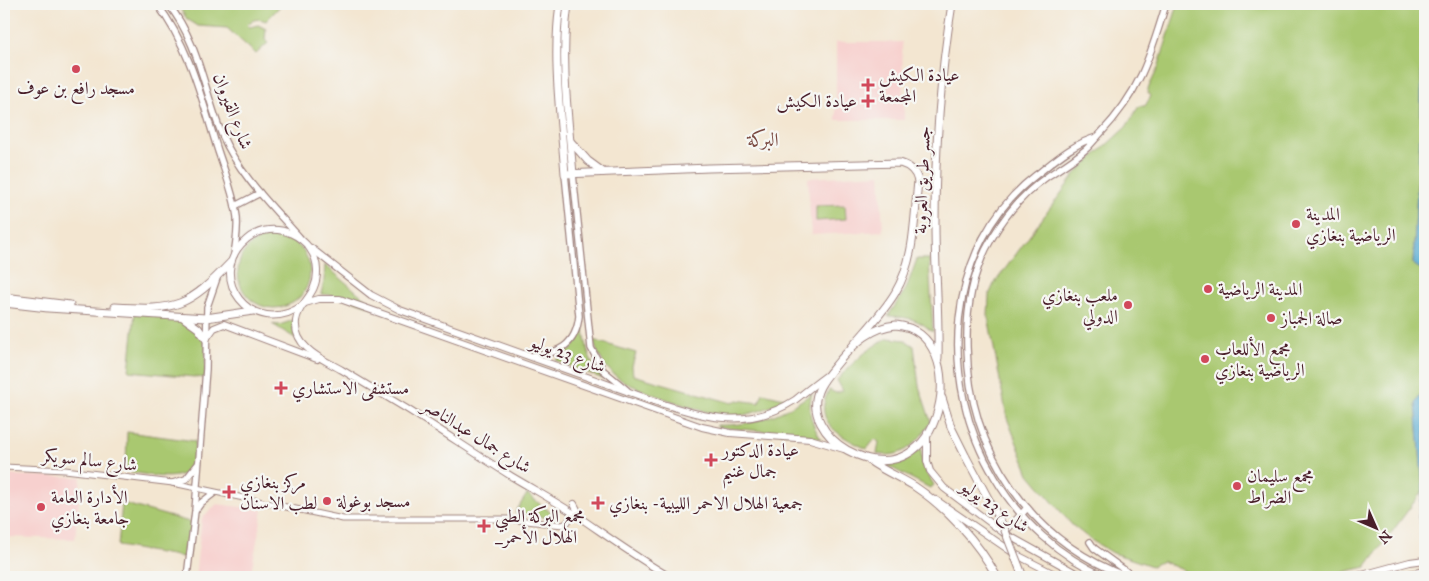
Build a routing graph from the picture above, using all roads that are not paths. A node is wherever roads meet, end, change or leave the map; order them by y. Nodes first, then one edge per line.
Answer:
1 (157, 4) edge
2 (168, 4) edge
3 (560, 4) edge
4 (568, 4) edge
5 (952, 4) edge
6 (1166, 4) edge
7 (1097, 137) junction
8 (570, 140) junction
9 (603, 172) junction
10 (569, 174) junction
11 (260, 194) junction
12 (235, 206) junction
13 (306, 244) junction
14 (233, 259) junction
15 (217, 278) junction
16 (4, 297) edge
17 (4, 303) edge
18 (304, 304) junction
19 (175, 306) junction
20 (253, 311) junction
21 (179, 316) junction
22 (206, 318) junction
23 (206, 339) junction
24 (851, 348) junction
25 (531, 356) junction
26 (938, 359) junction
27 (325, 361) junction
28 (828, 373) junction
29 (631, 392) junction
30 (941, 394) junction
31 (927, 434) junction
32 (846, 450) junction
33 (865, 458) junction
34 (199, 462) junction
35 (4, 467) edge
36 (174, 483) junction
37 (196, 489) junction
38 (214, 493) junction
39 (924, 494) junction
40 (574, 504) dead end
41 (1027, 508) junction
42 (195, 511) junction
43 (572, 512) junction
44 (1021, 514) junction
45 (583, 520) junction
46 (1004, 532) junction
47 (1090, 542) dead end
48 (1425, 560) edge
49 (1425, 571) edge
50 (1362, 575) joint
51 (187, 577) edge
52 (670, 577) edge
53 (997, 577) edge
54 (1024, 577) edge
55 (1060, 577) edge
56 (1083, 577) edge
57 (1106, 577) edge
58 (1128, 577) edge
59 (1134, 577) edge
60 (1353, 577) edge
61 (1392, 577) edge

1 - 12 main road, شارع القيروان
2 - 11 main road, شارع القيروان
3 - 10 highway
4 - 8 highway
5 - 26 highway, جسر طريق العروبة
6 - 7 main road
7 - 41 main road
7 - 44 main road
8 - 9 highway
8 - 10 highway
9 - 10 highway
9 - 24 highway
10 - 25 main road
10 - 29 main road
11 - 12 main road
11 - 13 main road, شارع القيروان
12 - 14 main road, شارع القيروان
13 - 14 main road
13 - 18 main road
13 - 25 main road, شارع 23 يوليو
14 - 15 highway
14 - 20 main road
15 - 19 highway
15 - 22 main road
16 - 19 highway
17 - 21 highway
18 - 20 main road
18 - 27 main road, شارع جمال عبدالناصر
18 - 32 main road, شارع 23 يوليو
19 - 21 highway
20 - 22 highway
21 - 22 highway
21 - 23 highway
22 - 23 main road
23 - 27 main road
23 - 34 main road
24 - 26 highway
24 - 28 highway
25 - 29 main road, شارع 23 يوليو
26 - 30 highway
27 - 43 main road, شارع جمال عبدالناصر
28 - 29 main road, شارع 23 يوليو
28 - 32 highway
30 - 31 highway
30 - 54 highway, bridge
31 - 33 highway
31 - 46 main road, شارع 23 يوليو
32 - 33 highway
33 - 39 highway
34 - 36 main road
34 - 37 main road
35 - 36 street, شارع سالم سويكر
36 - 37 street, شارع سالم سويكر
37 - 38 street, شارع سالم سويكر
37 - 42 main road
38 - 42 main road
38 - 43 street, شارع سالم سويكر
39 - 53 highway
39 - 55 main road, شارع 23 يوليو
40 - 45 main road
41 - 44 main road
41 - 58 main road
42 - 51 main road
43 - 45 main road, شارع جمال عبدالناصر
44 - 46 main road
44 - 57 main road
45 - 52 main road, شارع جمال عبدالناصر
46 - 56 main road, شارع 23 يوليو
47 - 59 main road
48 - 50 main road
49 - 61 main road
50 - 60 main road

